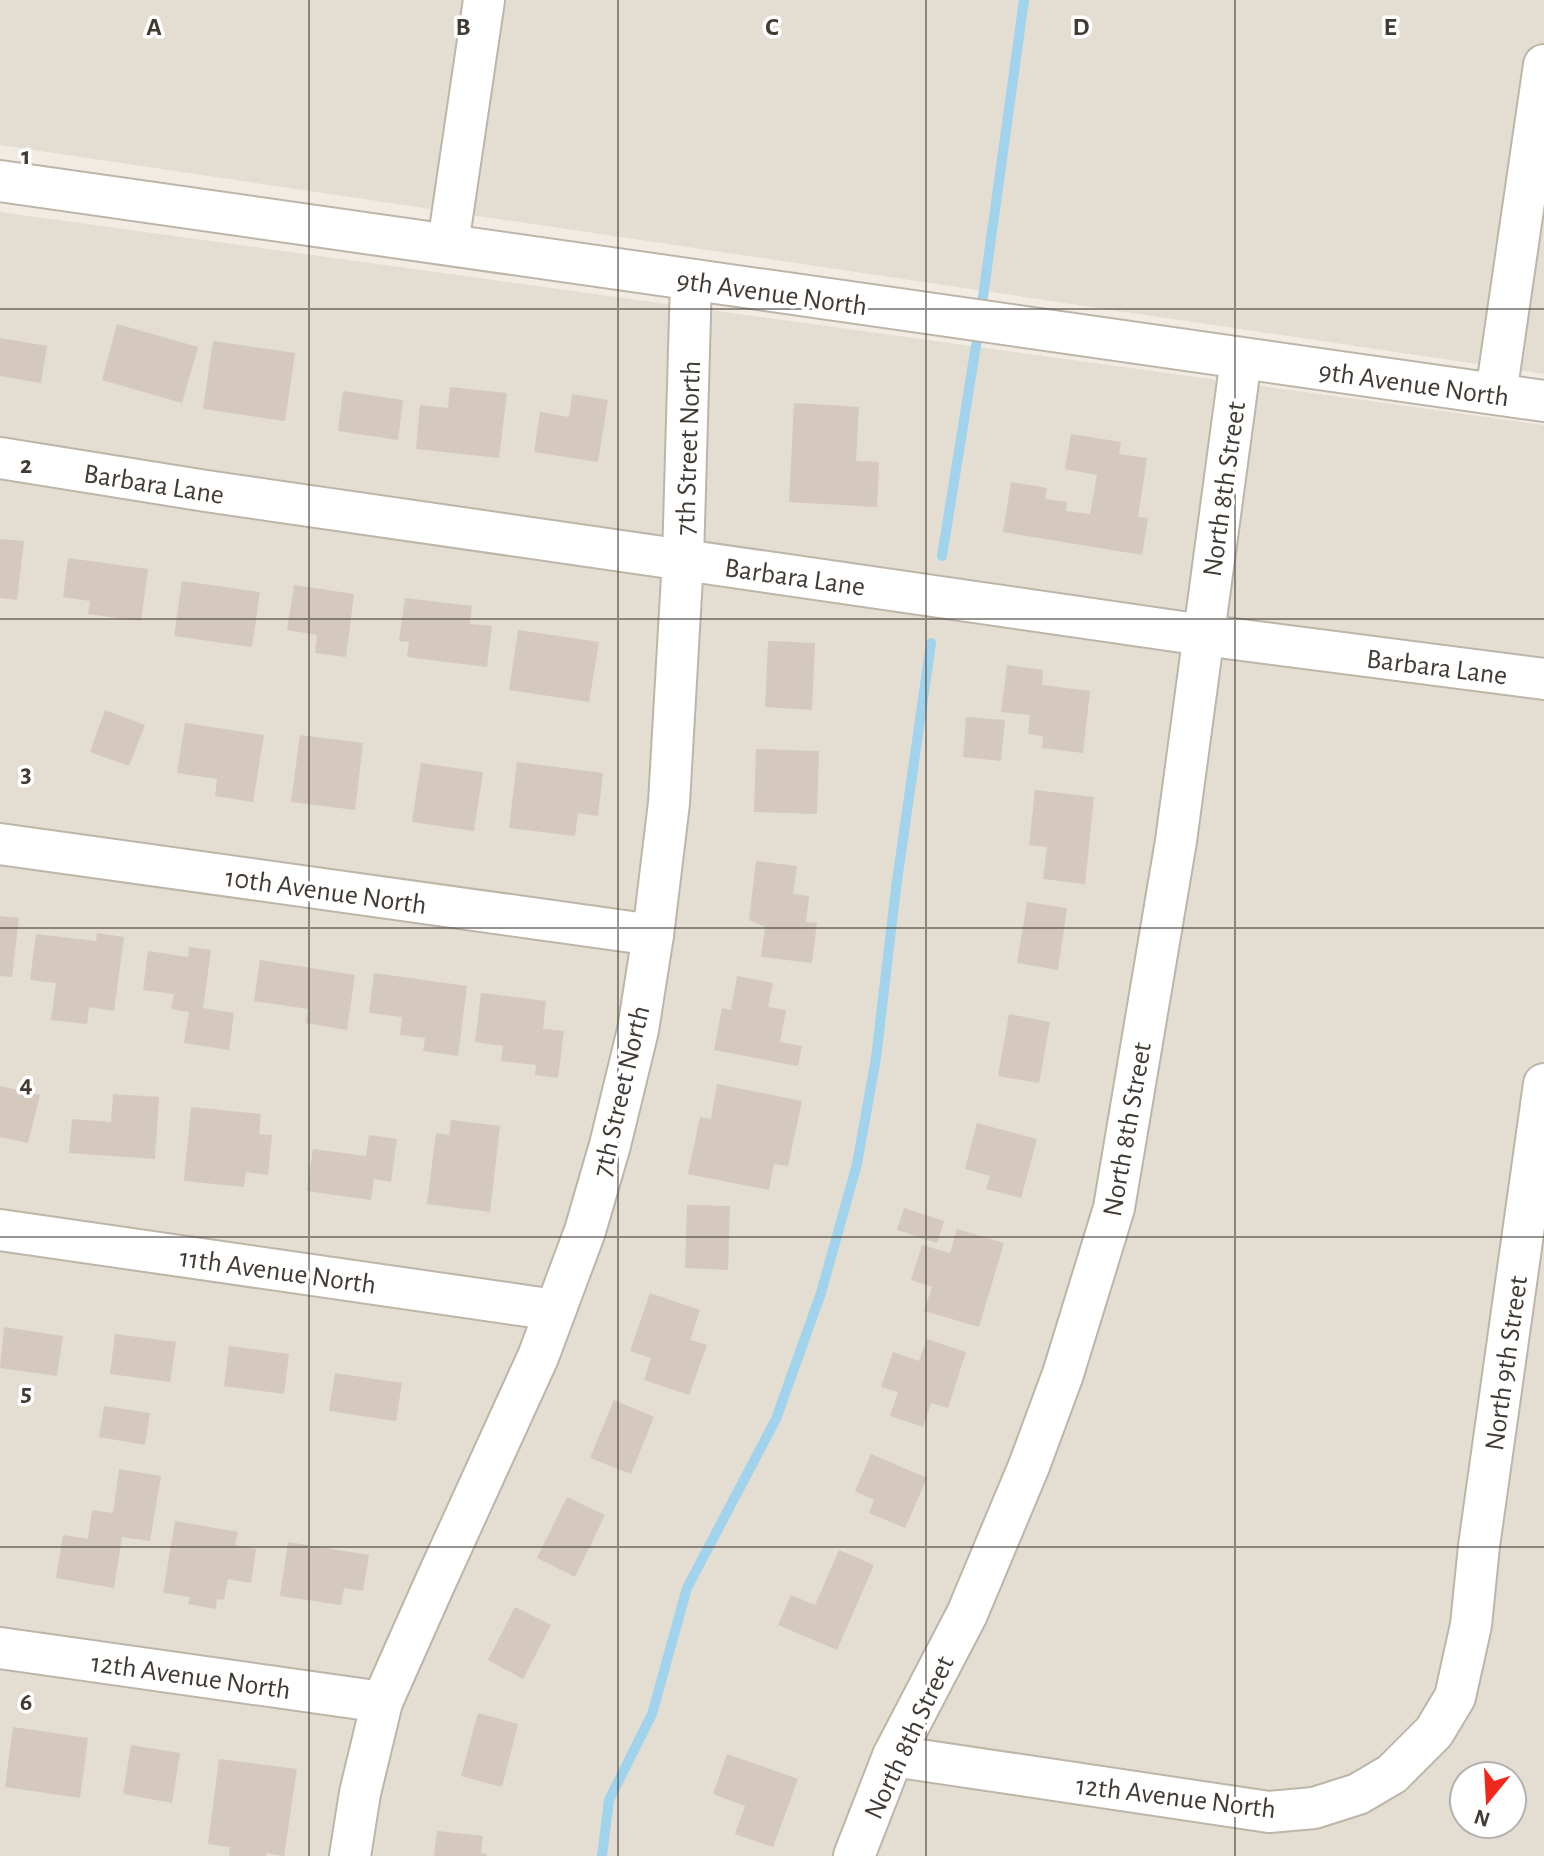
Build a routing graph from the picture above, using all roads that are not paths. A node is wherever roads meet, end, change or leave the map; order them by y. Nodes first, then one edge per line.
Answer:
1 (484, 0) edge
2 (1544, 65) edge
3 (0, 181) edge
4 (448, 244) junction
5 (691, 281) junction
6 (1241, 359) junction
7 (1496, 394) junction
8 (1544, 401) edge
9 (0, 458) edge
10 (683, 559) junction
11 (1203, 635) junction
12 (1544, 679) edge
13 (0, 844) edge
14 (653, 935) junction
15 (1544, 1084) edge
16 (0, 1230) edge
17 (555, 1310) junction
18 (1479, 1546) joint
19 (0, 1648) edge
20 (382, 1702) junction
21 (893, 1756) junction
22 (350, 1856) edge
23 (854, 1856) edge

1 - 4 street
2 - 7 street
3 - 4 street, 9th Avenue North
4 - 5 street, 9th Avenue North
5 - 6 street, 9th Avenue North
5 - 10 street, 7th Street North
6 - 7 street, 9th Avenue North
6 - 11 street, North 8th Street
7 - 8 street, 9th Avenue North
9 - 10 street, Barbara Lane
10 - 11 street, Barbara Lane
10 - 14 street, 7th Street North
11 - 12 street, Barbara Lane
11 - 21 street, North 8th Street
13 - 14 street, 10th Avenue North
14 - 17 street, 7th Street North
15 - 18 street, North 9th Street
16 - 17 street, 11th Avenue North
17 - 20 street, 7th Street North
18 - 21 street, 12th Avenue North
19 - 20 street, 12th Avenue North
20 - 22 street, 7th Street North
21 - 23 street, North 8th Street

